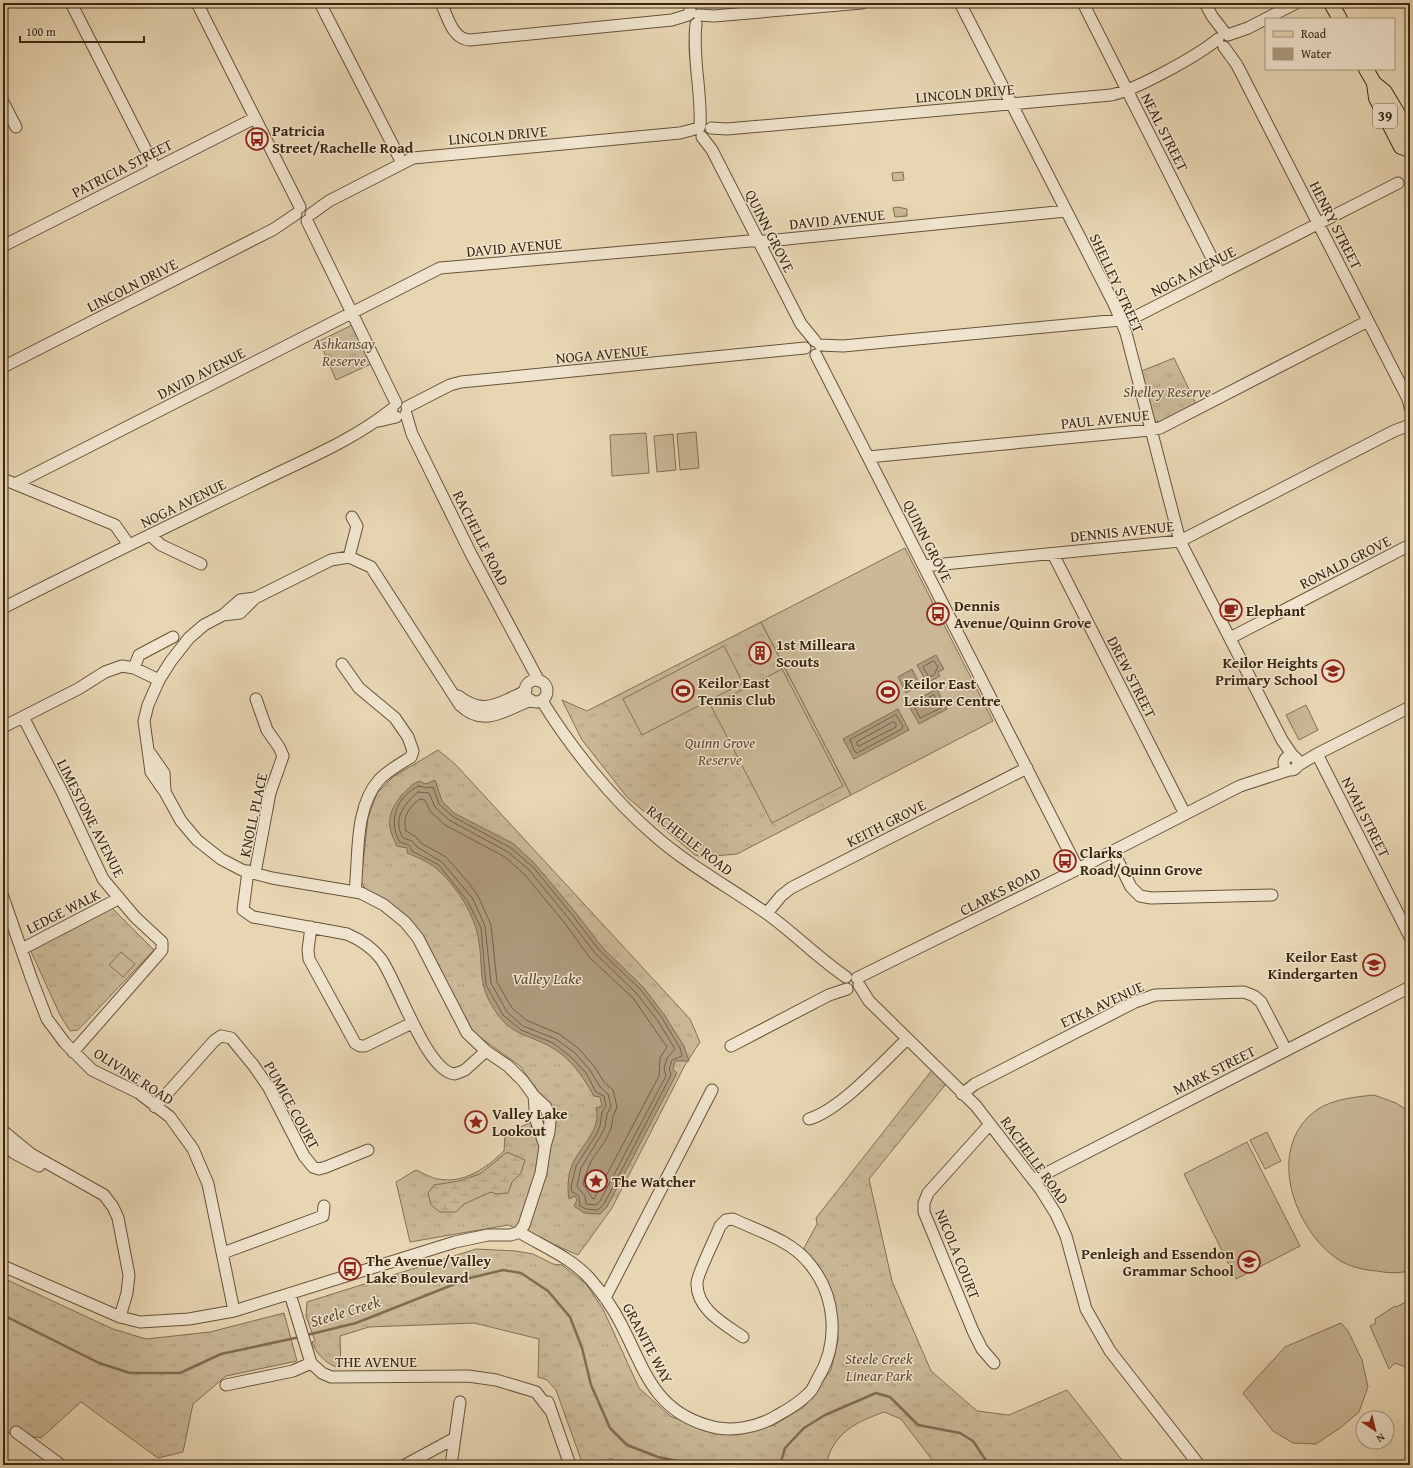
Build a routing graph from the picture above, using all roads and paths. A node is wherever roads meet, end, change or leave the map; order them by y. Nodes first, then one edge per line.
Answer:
1 (71, 3) edge
2 (197, 3) edge
3 (320, 3) edge
4 (441, 3) edge
5 (862, 3) edge
6 (960, 3) edge
7 (1083, 3) edge
8 (1205, 3) edge
9 (1296, 3) edge
10 (1331, 3) edge
11 (693, 15) edge
12 (1267, 18) edge
13 (1339, 18) edge
14 (1265, 19) edge
15 (1224, 40) junction
16 (1367, 70) edge
17 (1374, 83) junction
18 (1127, 90) junction
19 (3, 102) edge
20 (1012, 104) junction
21 (1395, 107) junction
22 (1410, 117) edge
23 (255, 118) junction
24 (16, 127) dead end
25 (705, 131) junction
26 (1410, 134) edge
27 (1410, 150) edge
28 (402, 163) junction
29 (155, 168) junction
30 (1398, 183) dead end
31 (1066, 211) junction
32 (304, 214) junction
33 (1318, 224) junction
34 (758, 240) junction
35 (3, 246) edge
36 (1220, 274) junction
37 (351, 313) junction
38 (1121, 320) junction
39 (1368, 321) junction
40 (814, 348) junction
41 (3, 367) edge
42 (1409, 402) edge
43 (399, 411) junction
44 (1410, 418) edge
45 (1410, 425) edge
46 (1150, 430) junction
47 (1394, 431) junction
48 (868, 457) junction
49 (3, 479) edge
50 (14, 484) junction
51 (352, 517) dead end
52 (150, 535) junction
53 (1180, 541) junction
54 (126, 546) junction
55 (1410, 546) edge
56 (1053, 554) junction
57 (349, 557) junction
58 (202, 564) dead end
59 (924, 566) junction
60 (4, 606) edge
61 (173, 636) dead end
62 (1230, 638) junction
63 (524, 655) junction
64 (342, 664) dead end
65 (134, 668) junction
66 (159, 680) junction
67 (539, 681) junction
68 (526, 688) junction
69 (256, 698) dead end
70 (536, 701) junction
71 (1410, 707) edge
72 (490, 711) junction
73 (23, 717) junction
74 (3, 727) edge
75 (1317, 754) junction
76 (1290, 762) junction
77 (1027, 768) junction
78 (1185, 814) junction
79 (1113, 851) junction
80 (1078, 869) junction
81 (252, 872) junction
82 (355, 892) junction
83 (1272, 895) dead end
84 (3, 897) edge
85 (118, 899) junction
86 (766, 913) junction
87 (311, 927) junction
88 (1410, 937) edge
89 (22, 949) junction
90 (851, 983) junction
91 (1410, 987) edge
92 (412, 1022) junction
93 (907, 1039) junction
94 (731, 1046) dead end
95 (1286, 1050) junction
96 (486, 1051) junction
97 (73, 1052) junction
98 (712, 1090) dead end
99 (962, 1094) junction
100 (156, 1107) junction
101 (808, 1119) dead end
102 (990, 1124) junction
103 (3, 1131) edge
104 (3, 1143) edge
105 (368, 1150) dead end
106 (72, 1178) junction
107 (1033, 1180) junction
108 (324, 1206) dead end
109 (519, 1232) junction
110 (223, 1253) junction
111 (3, 1266) edge
112 (290, 1294) junction
113 (605, 1298) junction
114 (234, 1311) junction
115 (120, 1317) junction
116 (743, 1337) dead end
117 (311, 1362) junction
118 (994, 1363) dead end
119 (226, 1385) dead end
120 (460, 1402) dead end
121 (16, 1432) dead end
122 (455, 1438) junction
123 (61, 1465) edge
124 (405, 1465) edge
125 (450, 1465) edge
126 (570, 1465) edge
127 (1199, 1465) edge

1 - 29 street
2 - 23 street, RACHELLE ROAD
3 - 28 street
4 - 11 street
5 - 11 street
6 - 20 street, SHELLEY STREET
7 - 18 street, NEAL STREET
8 - 15 street, HENRY STREET
9 - 12 street, LINCOLN DRIVE
10 - 13 main road
11 - 25 street, QUINN GROVE
14 - 15 street, LINCOLN DRIVE
15 - 18 street, LINCOLN DRIVE
15 - 33 street, HENRY STREET
16 - 17 main road, 39
17 - 21 main road, 39
17 - 27 main road, 39
18 - 20 street, LINCOLN DRIVE
18 - 36 street, NEAL STREET
19 - 24 street
20 - 25 street, LINCOLN DRIVE
20 - 31 street, SHELLEY STREET
21 - 22 main road, 39
21 - 26 main road, 39
23 - 29 street, PATRICIA STREET
23 - 32 street, RACHELLE ROAD
25 - 28 street, LINCOLN DRIVE
25 - 34 street, QUINN GROVE
28 - 32 street, LINCOLN DRIVE
29 - 35 street, PATRICIA STREET
30 - 33 street, NOGA AVENUE
31 - 34 street, DAVID AVENUE
31 - 38 street, SHELLEY STREET
32 - 37 street, RACHELLE ROAD
32 - 41 street, LINCOLN DRIVE
33 - 36 street, NOGA AVENUE
33 - 39 street, HENRY STREET
34 - 37 street, DAVID AVENUE
34 - 40 street, QUINN GROVE
36 - 38 street, NOGA AVENUE
37 - 43 street, RACHELLE ROAD
37 - 50 street, DAVID AVENUE
38 - 40 street, NOGA AVENUE
38 - 46 street, SHELLEY STREET
39 - 42 street, HENRY STREET
39 - 46 street, PAUL AVENUE
40 - 43 street, NOGA AVENUE
40 - 48 street, QUINN GROVE
43 - 52 street, NOGA AVENUE
43 - 63 street, RACHELLE ROAD
44 - 47 street, DENNIS AVENUE
45 - 47 street, DENNIS AVENUE
46 - 48 street, PAUL AVENUE
46 - 53 street, SHELLEY STREET
47 - 53 street, DENNIS AVENUE
48 - 59 street, QUINN GROVE
49 - 50 street
50 - 54 street
51 - 57 street
52 - 54 street, NOGA AVENUE
52 - 58 street
53 - 56 street, DENNIS AVENUE
53 - 62 street, SHELLEY STREET
54 - 60 street, NOGA AVENUE
55 - 62 street, RONALD GROVE
56 - 59 street, DENNIS AVENUE
56 - 78 street, DREW STREET
57 - 66 street
57 - 72 street
59 - 77 street, QUINN GROVE
61 - 65 street
62 - 76 street, SHELLEY STREET
63 - 67 street, RACHELLE ROAD
63 - 68 street, RACHELLE ROAD
64 - 82 street
65 - 66 street
65 - 73 street
66 - 81 street
67 - 68 street
67 - 70 street
68 - 70 street
68 - 72 street
69 - 81 street, KNOLL PLACE
70 - 72 street
70 - 86 street, RACHELLE ROAD
71 - 75 street, CLARKS ROAD
73 - 74 street
73 - 85 street, LIMESTONE AVENUE
75 - 76 street, CLARKS ROAD
75 - 88 street, NYAH STREET
76 - 78 street, CLARKS ROAD
77 - 80 street, QUINN GROVE
77 - 86 street, KEITH GROVE
78 - 79 street, CLARKS ROAD
79 - 80 street, CLARKS ROAD
79 - 83 street
80 - 90 street, CLARKS ROAD
81 - 82 street
81 - 87 street, KNOLL PLACE
82 - 96 street
84 - 89 street, OLIVINE ROAD
85 - 89 street, LEDGE WALK
85 - 97 street, LIMESTONE AVENUE
86 - 90 street, RACHELLE ROAD
87 - 92 street
87 - 92 street
89 - 97 street, OLIVINE ROAD
90 - 93 street, RACHELLE ROAD
90 - 94 street, CLARKS ROAD
91 - 95 street, MARK STREET
92 - 96 street
93 - 99 street, RACHELLE ROAD
93 - 101 street
95 - 99 street, ETKA AVENUE
95 - 107 street, MARK STREET
96 - 109 street
97 - 100 street, OLIVINE ROAD
98 - 113 street
99 - 102 street, RACHELLE ROAD
100 - 105 street, PUMICE COURT
100 - 110 street, OLIVINE ROAD
102 - 107 street, RACHELLE ROAD
102 - 118 street, NICOLA COURT
103 - 106 street
104 - 106 street
106 - 115 street
107 - 127 street, RACHELLE ROAD
108 - 110 street
109 - 112 street
109 - 113 street, GRANITE WAY
110 - 114 street, OLIVINE ROAD
111 - 115 street
112 - 114 street
112 - 117 street
113 - 116 street, GRANITE WAY
114 - 115 street
117 - 119 street
117 - 126 street, THE AVENUE
120 - 122 street
121 - 123 street
122 - 124 street
122 - 125 street

